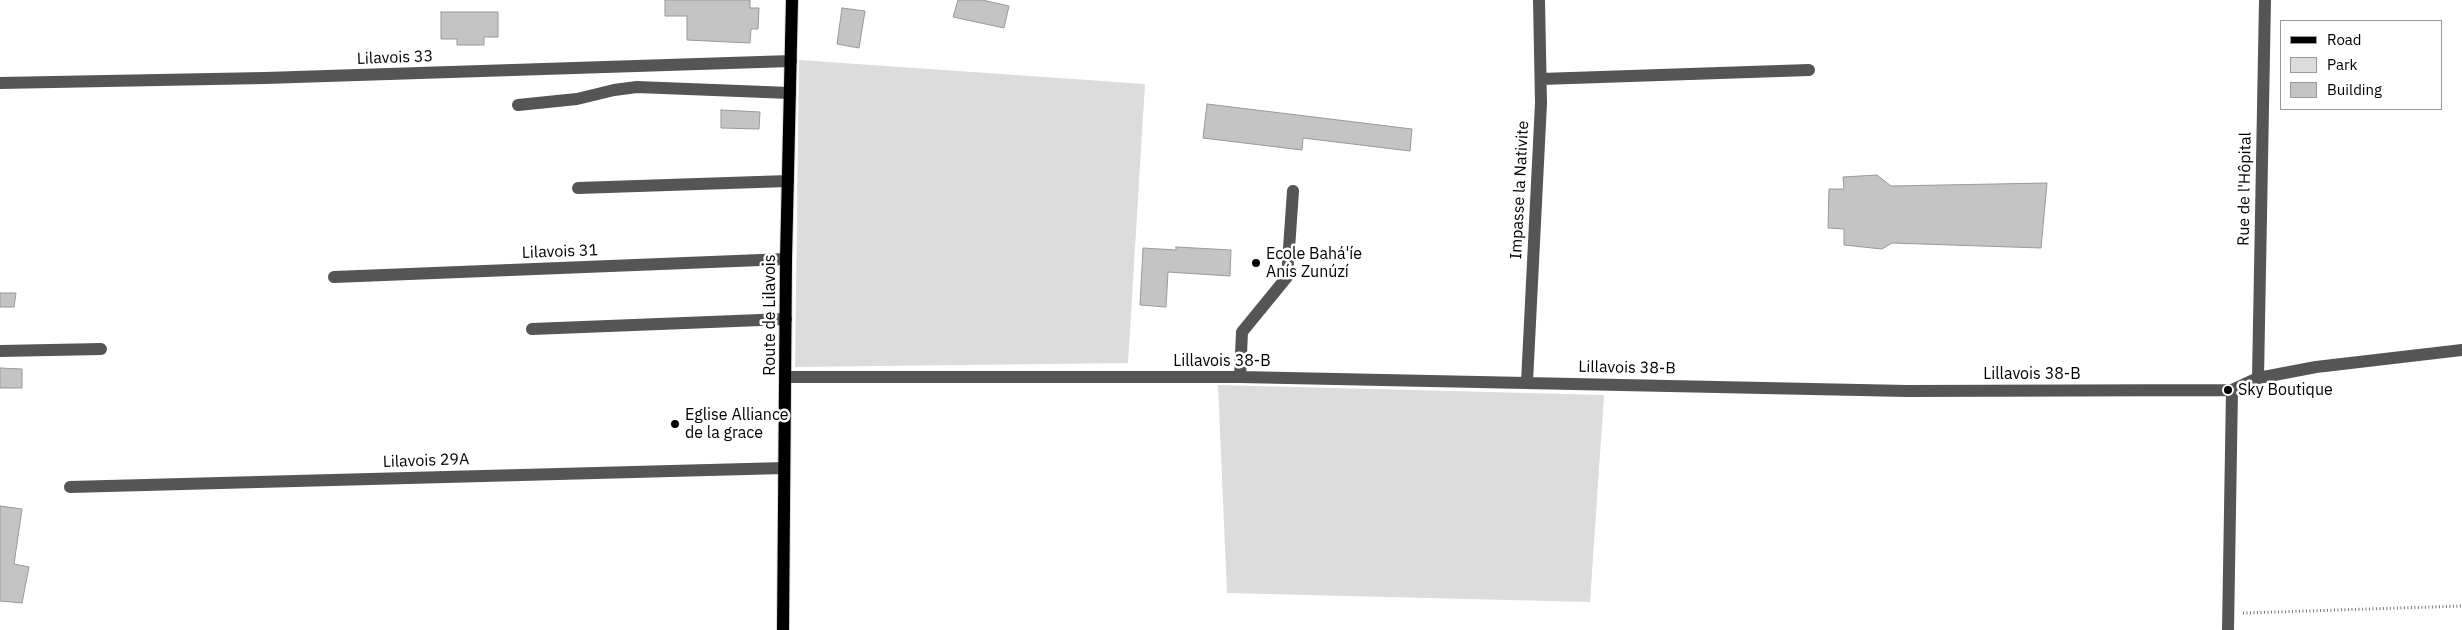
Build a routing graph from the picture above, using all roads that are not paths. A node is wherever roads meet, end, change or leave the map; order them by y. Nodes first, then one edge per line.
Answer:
1 (792, 0) edge
2 (1539, 0) edge
3 (2264, 0) edge
4 (791, 61) junction
5 (1809, 70) dead end
6 (1541, 79) junction
7 (0, 83) edge
8 (790, 93) junction
9 (518, 105) dead end
10 (788, 181) junction
11 (578, 188) dead end
12 (1293, 191) dead end
13 (786, 259) junction
14 (334, 277) dead end
15 (786, 319) junction
16 (532, 329) dead end
17 (101, 349) dead end
18 (2462, 350) edge
19 (0, 351) edge
20 (787, 377) junction
21 (1240, 377) junction
22 (2258, 378) junction
23 (1527, 382) junction
24 (2232, 390) junction
25 (784, 468) junction
26 (70, 487) dead end
27 (783, 630) edge
28 (2228, 630) edge

1 - 4 main road, Route de Lilavois
2 - 6 street, Impasse la Nativite
3 - 22 street, Rue de l'Hôpital
4 - 7 street, Lilavois 33
4 - 8 main road, Route de Lilavois
5 - 6 street
6 - 23 street, Impasse la Nativite
8 - 9 street
8 - 10 main road, Route de Lilavois
10 - 11 street
10 - 13 main road, Route de Lilavois
12 - 21 street
13 - 14 street, Lilavois 31
13 - 15 main road, Route de Lilavois
15 - 16 street
15 - 20 main road, Route de Lilavois
17 - 19 street
18 - 22 street, Lillavois 38-B
20 - 21 street, Lillavois 38-B
20 - 25 main road, Route de Lilavois
21 - 23 street, Lillavois 38-B
22 - 24 street, Lillavois 38-B
23 - 24 street, Lillavois 38-B
24 - 28 street
25 - 26 street, Lilavois 29A
25 - 27 main road, Route de Lilavois

